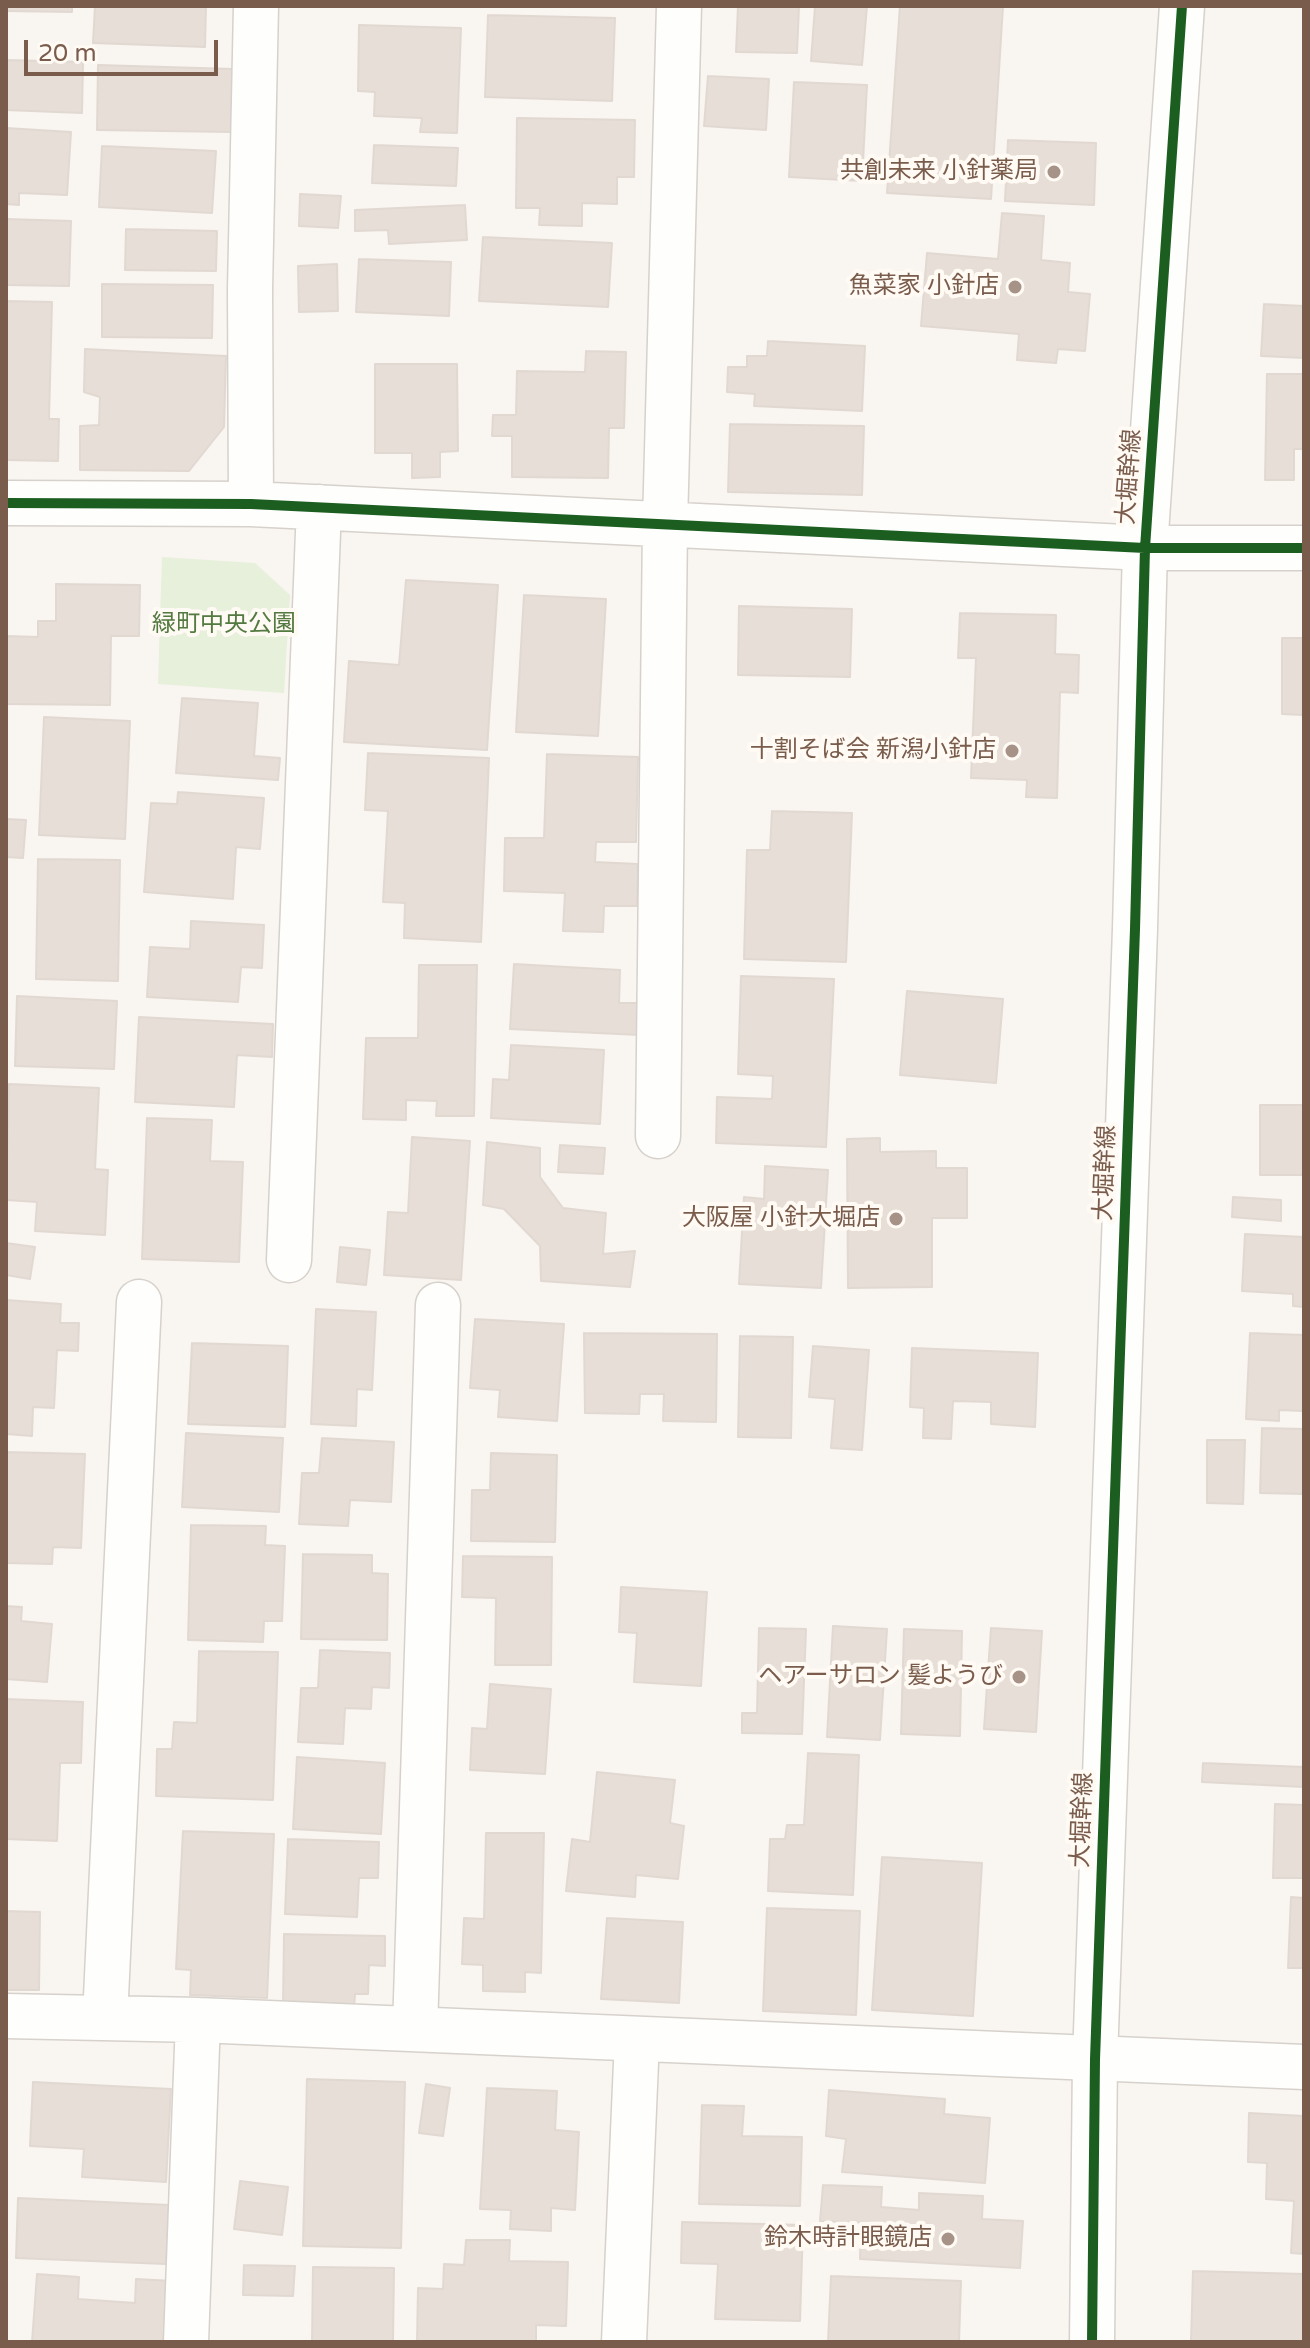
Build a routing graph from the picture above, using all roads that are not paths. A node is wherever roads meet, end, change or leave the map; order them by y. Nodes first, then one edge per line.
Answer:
1 (256, 6) edge
2 (679, 6) edge
3 (1182, 6) edge
4 (6, 503) edge
5 (251, 504) junction
6 (319, 507) junction
7 (665, 524) junction
8 (1145, 548) junction
9 (1304, 548) edge
10 (658, 1136) dead end
11 (289, 1260) dead end
12 (139, 1302) dead end
13 (438, 1305) dead end
14 (6, 2016) edge
15 (105, 2018) junction
16 (198, 2020) junction
17 (415, 2029) junction
18 (637, 2039) junction
19 (1095, 2059) junction
20 (1304, 2067) edge
21 (186, 2342) edge
22 (624, 2342) edge
23 (1092, 2342) edge

1 - 5 street
2 - 7 street
3 - 8 street, 大堀幹線
4 - 5 street
5 - 6 street
6 - 7 street
6 - 11 street
7 - 8 street
7 - 10 street
8 - 9 street
8 - 19 street, 大堀幹線
12 - 15 street
13 - 17 street
14 - 15 street
15 - 16 street
16 - 17 street
16 - 21 street
17 - 18 street
18 - 19 street
18 - 22 street
19 - 20 street
19 - 23 street, 大堀幹線

